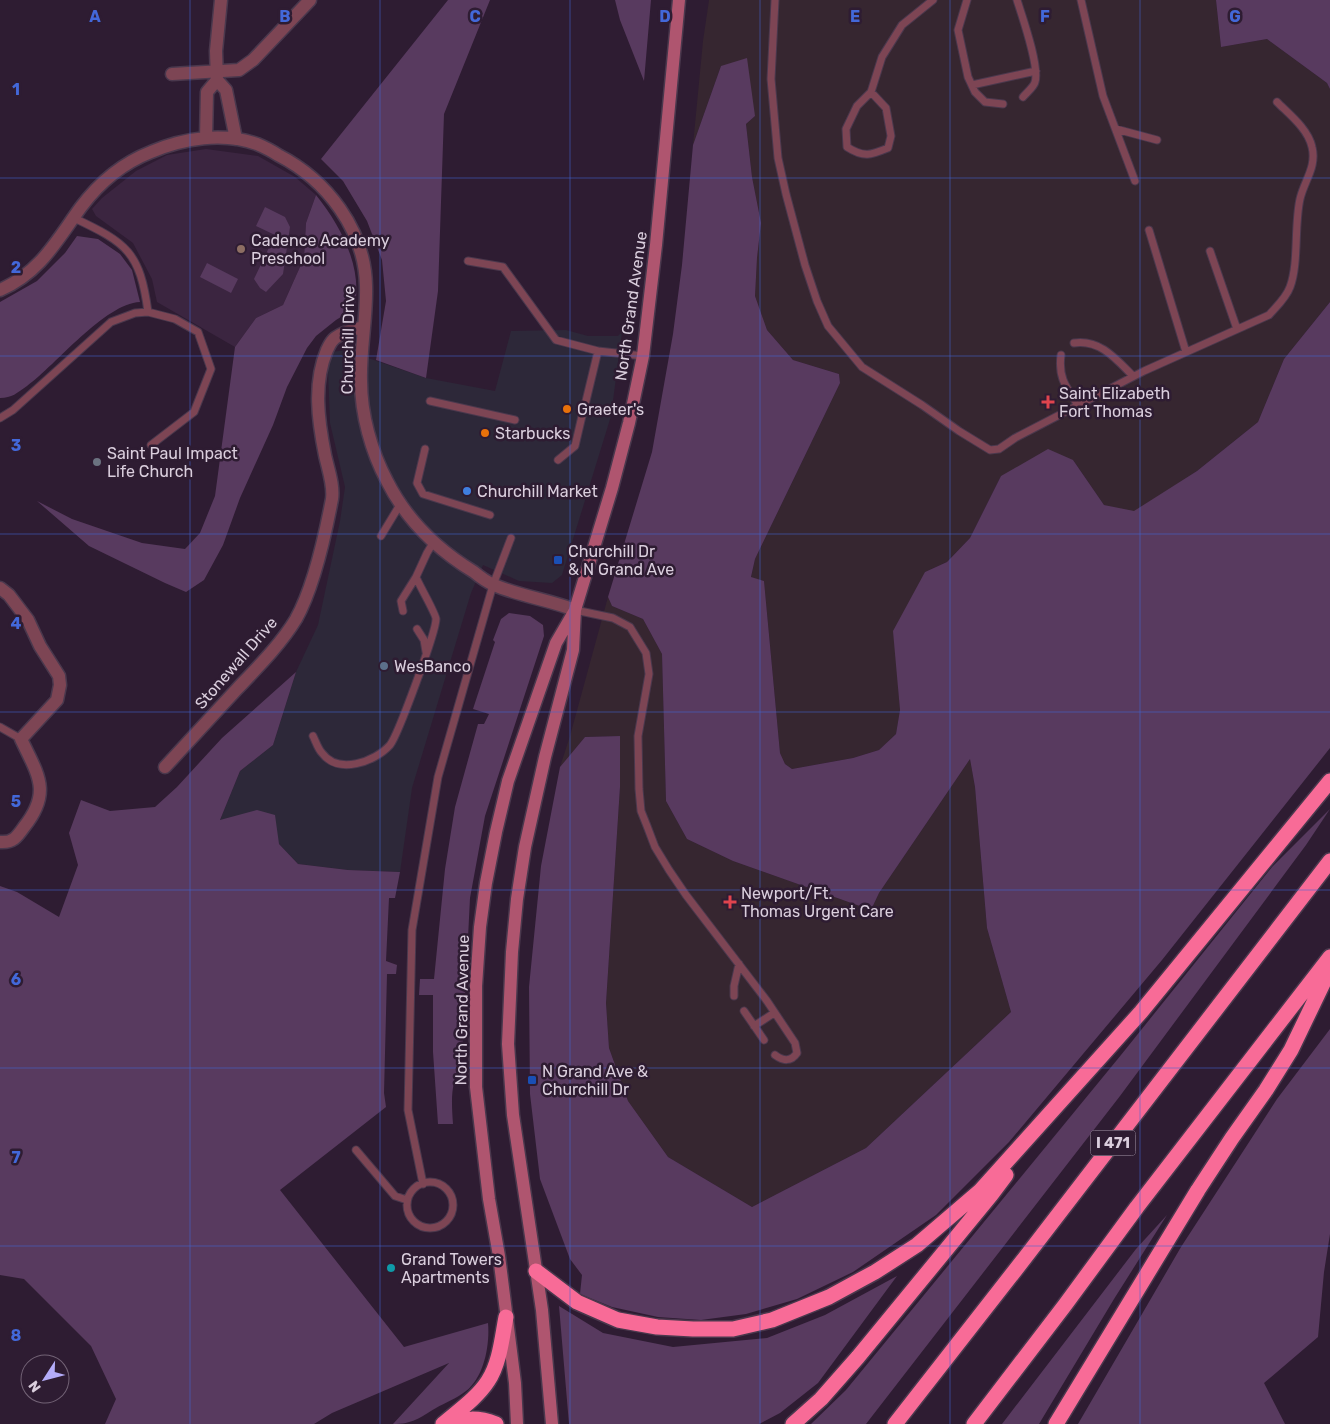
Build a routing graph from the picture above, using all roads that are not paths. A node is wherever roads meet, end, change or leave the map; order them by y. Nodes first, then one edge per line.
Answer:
1 (221, 0) edge
2 (310, 0) edge
3 (679, 0) edge
4 (775, 0) edge
5 (933, 0) edge
6 (967, 0) edge
7 (1017, 0) edge
8 (1081, 0) edge
9 (1036, 71) junction
10 (172, 74) dead end
11 (216, 76) junction
12 (972, 85) junction
13 (871, 92) junction
14 (1023, 97) dead end
15 (1278, 102) dead end
16 (1003, 104) dead end
17 (1116, 129) junction
18 (206, 138) junction
19 (236, 139) junction
20 (1157, 140) dead end
21 (1135, 181) dead end
22 (74, 218) junction
23 (1149, 230) dead end
24 (1210, 251) dead end
25 (468, 261) dead end
26 (0, 290) edge
27 (148, 312) junction
28 (363, 327) junction
29 (1237, 329) junction
30 (1074, 343) dead end
31 (598, 351) junction
32 (1186, 352) junction
33 (1060, 355) dead end
34 (643, 356) junction
35 (1132, 376) junction
36 (430, 401) dead end
37 (585, 405) dead end
38 (1078, 405) junction
39 (582, 416) dead end
40 (0, 418) edge
41 (515, 420) dead end
42 (150, 445) dead end
43 (425, 448) dead end
44 (558, 460) dead end
45 (400, 503) junction
46 (490, 515) dead end
47 (381, 536) dead end
48 (511, 538) dead end
49 (433, 543) junction
50 (416, 578) junction
51 (492, 585) junction
52 (0, 588) edge
53 (575, 610) junction
54 (403, 611) dead end
55 (417, 629) dead end
56 (426, 655) junction
57 (0, 727) edge
58 (313, 736) dead end
59 (21, 739) junction
60 (164, 767) dead end
61 (1330, 781) edge
62 (0, 842) edge
63 (1330, 861) edge
64 (1330, 957) edge
65 (739, 964) junction
66 (1330, 969) edge
67 (734, 996) dead end
68 (744, 1011) dead end
69 (774, 1013) junction
70 (754, 1026) junction
71 (764, 1040) dead end
72 (774, 1055) dead end
73 (1043, 1122) junction
74 (356, 1150) dead end
75 (423, 1184) junction
76 (408, 1200) junction
77 (536, 1271) junction
78 (506, 1317) junction
79 (443, 1424) edge
80 (447, 1424) edge
81 (496, 1424) edge
82 (517, 1424) edge
83 (552, 1424) edge
84 (793, 1424) edge
85 (895, 1424) edge
86 (974, 1424) edge
87 (1056, 1424) edge

1 - 11 street
2 - 11 street
3 - 34 main road, North Grand Avenue
4 - 38 lane
5 - 13 lane
6 - 12 lane
7 - 9 lane
8 - 17 lane
9 - 12 lane
9 - 14 lane
10 - 11 street
11 - 18 street
11 - 19 street
12 - 16 lane
13 - 13 lane
15 - 29 lane
17 - 20 lane
17 - 21 lane
18 - 19 street, Churchill Drive
18 - 22 street, Churchill Drive
19 - 28 street, Churchill Drive
22 - 26 street, Churchill Drive
22 - 27 lane
23 - 32 lane
24 - 29 lane
25 - 31 lane
27 - 40 lane
27 - 42 lane
28 - 45 street, Churchill Drive
28 - 60 street, Stonewall Drive
29 - 32 lane
30 - 35 lane
31 - 34 lane
31 - 37 lane
32 - 35 lane
33 - 38 lane
34 - 53 main road, North Grand Avenue
35 - 38 lane
36 - 41 lane
39 - 44 lane
43 - 46 lane
45 - 47 lane
45 - 49 street, Churchill Drive
48 - 51 lane
49 - 50 lane
49 - 51 street, Churchill Drive
50 - 54 lane
50 - 56 lane
51 - 53 street, Churchill Drive
51 - 75 lane
52 - 59 street
53 - 65 lane
53 - 77 main road, North Grand Avenue
53 - 78 main road, North Grand Avenue
55 - 56 lane
56 - 58 lane
57 - 59 lane
59 - 62 street
61 - 73 highway
63 - 85 highway, I 471
64 - 86 highway
65 - 67 lane
65 - 69 lane
66 - 87 highway
68 - 70 lane
69 - 70 lane
69 - 72 lane
70 - 71 lane
73 - 77 highway
73 - 84 highway
74 - 76 lane
75 - 76 lane
75 - 76 lane
77 - 83 main road, North Grand Avenue
78 - 79 highway
78 - 82 main road, North Grand Avenue
80 - 81 highway

